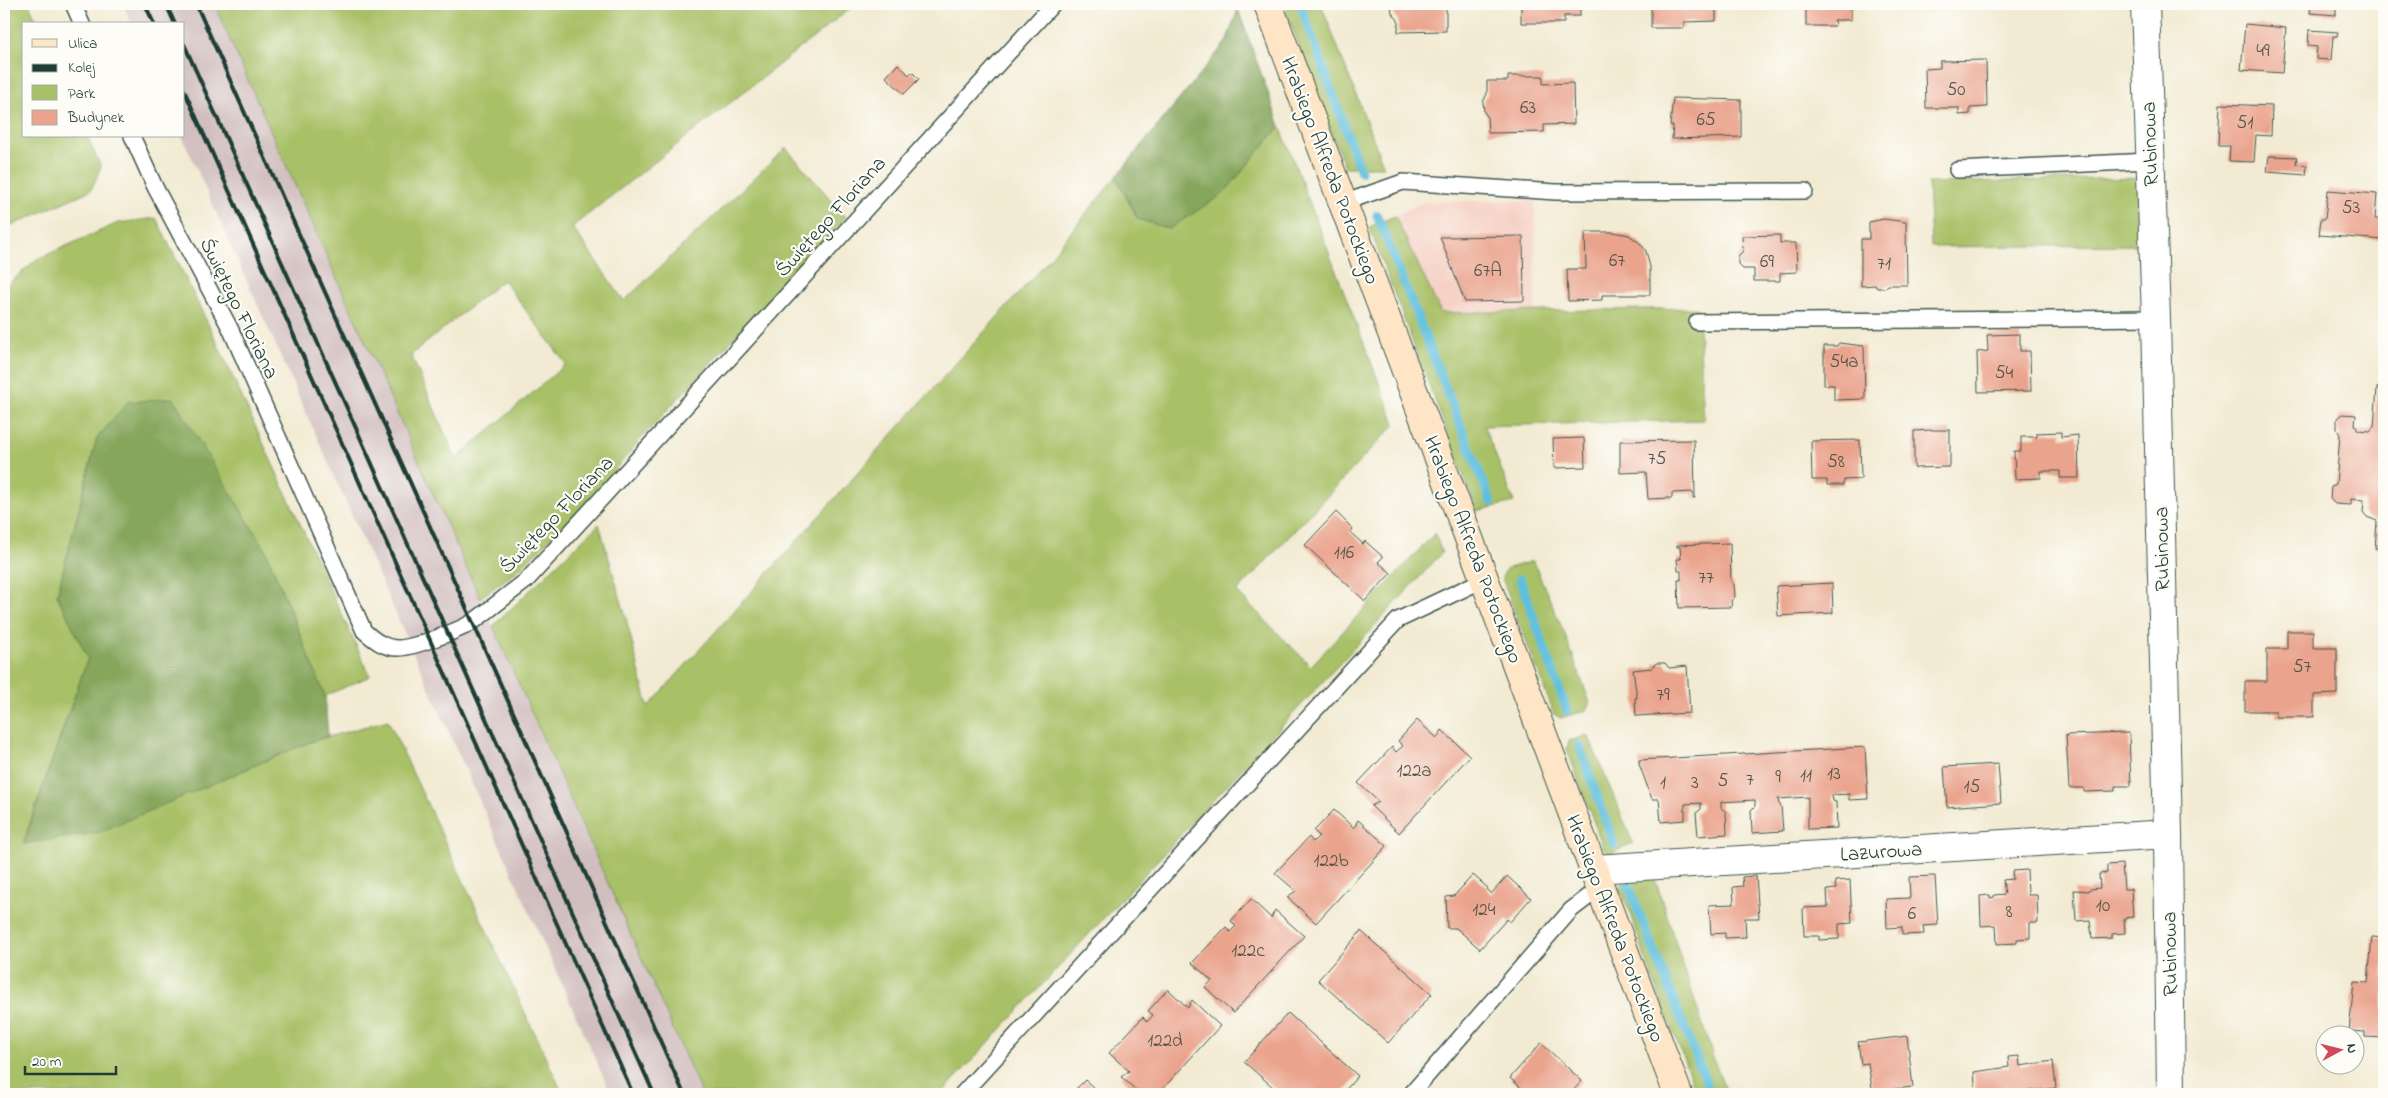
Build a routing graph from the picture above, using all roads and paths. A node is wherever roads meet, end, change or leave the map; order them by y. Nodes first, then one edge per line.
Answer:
1 (73, 4) edge
2 (1053, 4) edge
3 (1268, 4) edge
4 (2145, 4) edge
5 (81, 22) edge
6 (133, 138) edge
7 (2150, 161) junction
8 (1957, 170) dead end
9 (1806, 191) dead end
10 (1343, 203) junction
11 (2156, 318) junction
12 (1696, 322) dead end
13 (1485, 579) junction
14 (2168, 834) junction
15 (1598, 878) junction
16 (962, 1094) edge
17 (1411, 1094) edge
18 (1678, 1094) edge
19 (2171, 1094) edge

1 - 5 lane
2 - 6 lane, Świętego Floriana
3 - 10 street, Hrabiego Alfreda Potockiego
4 - 7 street, Rubinowa
7 - 8 lane
7 - 11 street, Rubinowa
9 - 10 lane
10 - 13 street, Hrabiego Alfreda Potockiego
11 - 12 lane
11 - 14 street, Rubinowa
13 - 15 street, Hrabiego Alfreda Potockiego
13 - 16 lane
14 - 15 street, Lazurowa
14 - 19 street, Rubinowa
15 - 17 lane
15 - 18 street, Hrabiego Alfreda Potockiego

